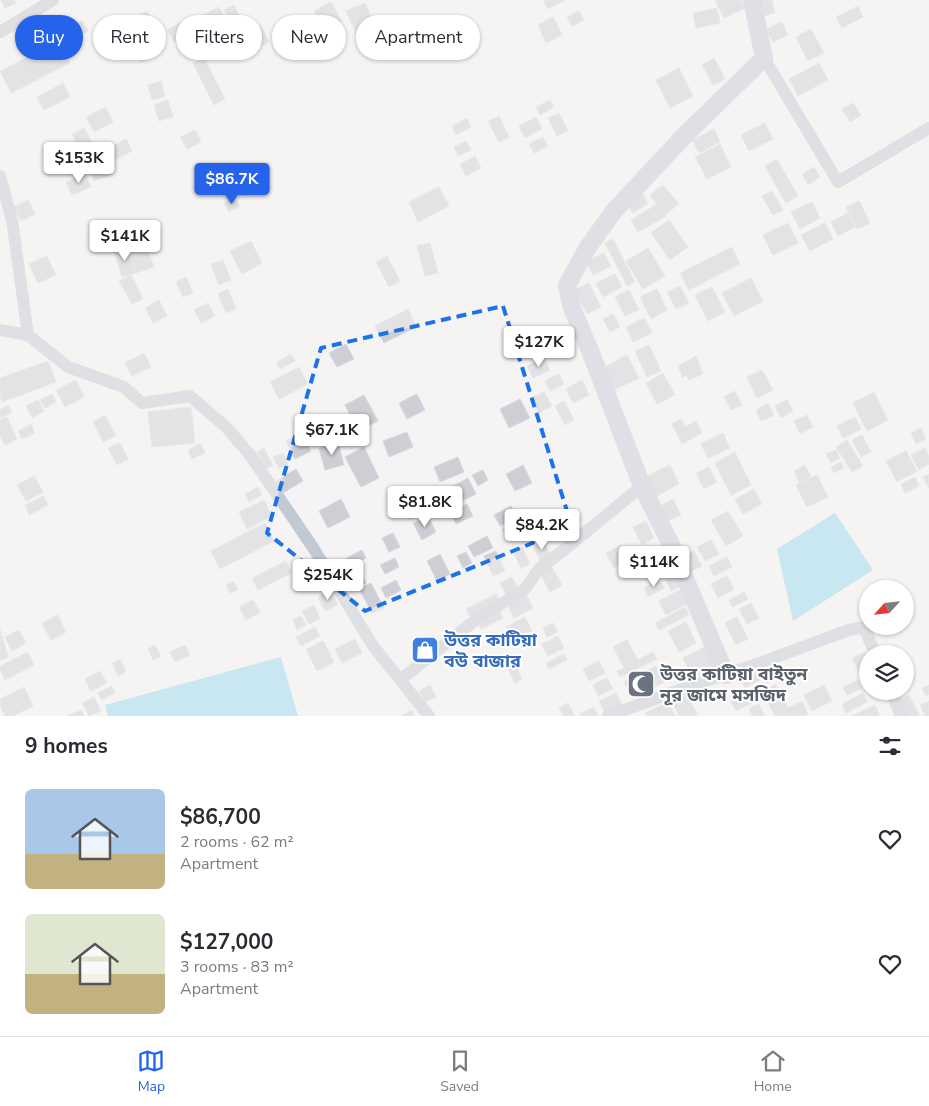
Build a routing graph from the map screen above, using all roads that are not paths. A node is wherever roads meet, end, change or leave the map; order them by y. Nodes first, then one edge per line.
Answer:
1 (53, 0) edge
2 (752, 0) edge
3 (0, 32) edge
4 (764, 58) junction
5 (929, 128) edge
6 (0, 176) edge
7 (0, 330) edge
8 (28, 335) junction
9 (642, 486) junction
10 (872, 645) edge
11 (726, 674) junction
12 (400, 680) junction
13 (895, 700) edge
14 (429, 716) edge
15 (608, 716) edge
16 (901, 716) edge

1 - 3 street
2 - 4 street
4 - 5 street
4 - 9 street
6 - 8 street
7 - 8 street
8 - 12 street
9 - 11 street
9 - 12 street
10 - 11 street
11 - 15 street
12 - 14 street
13 - 16 street

